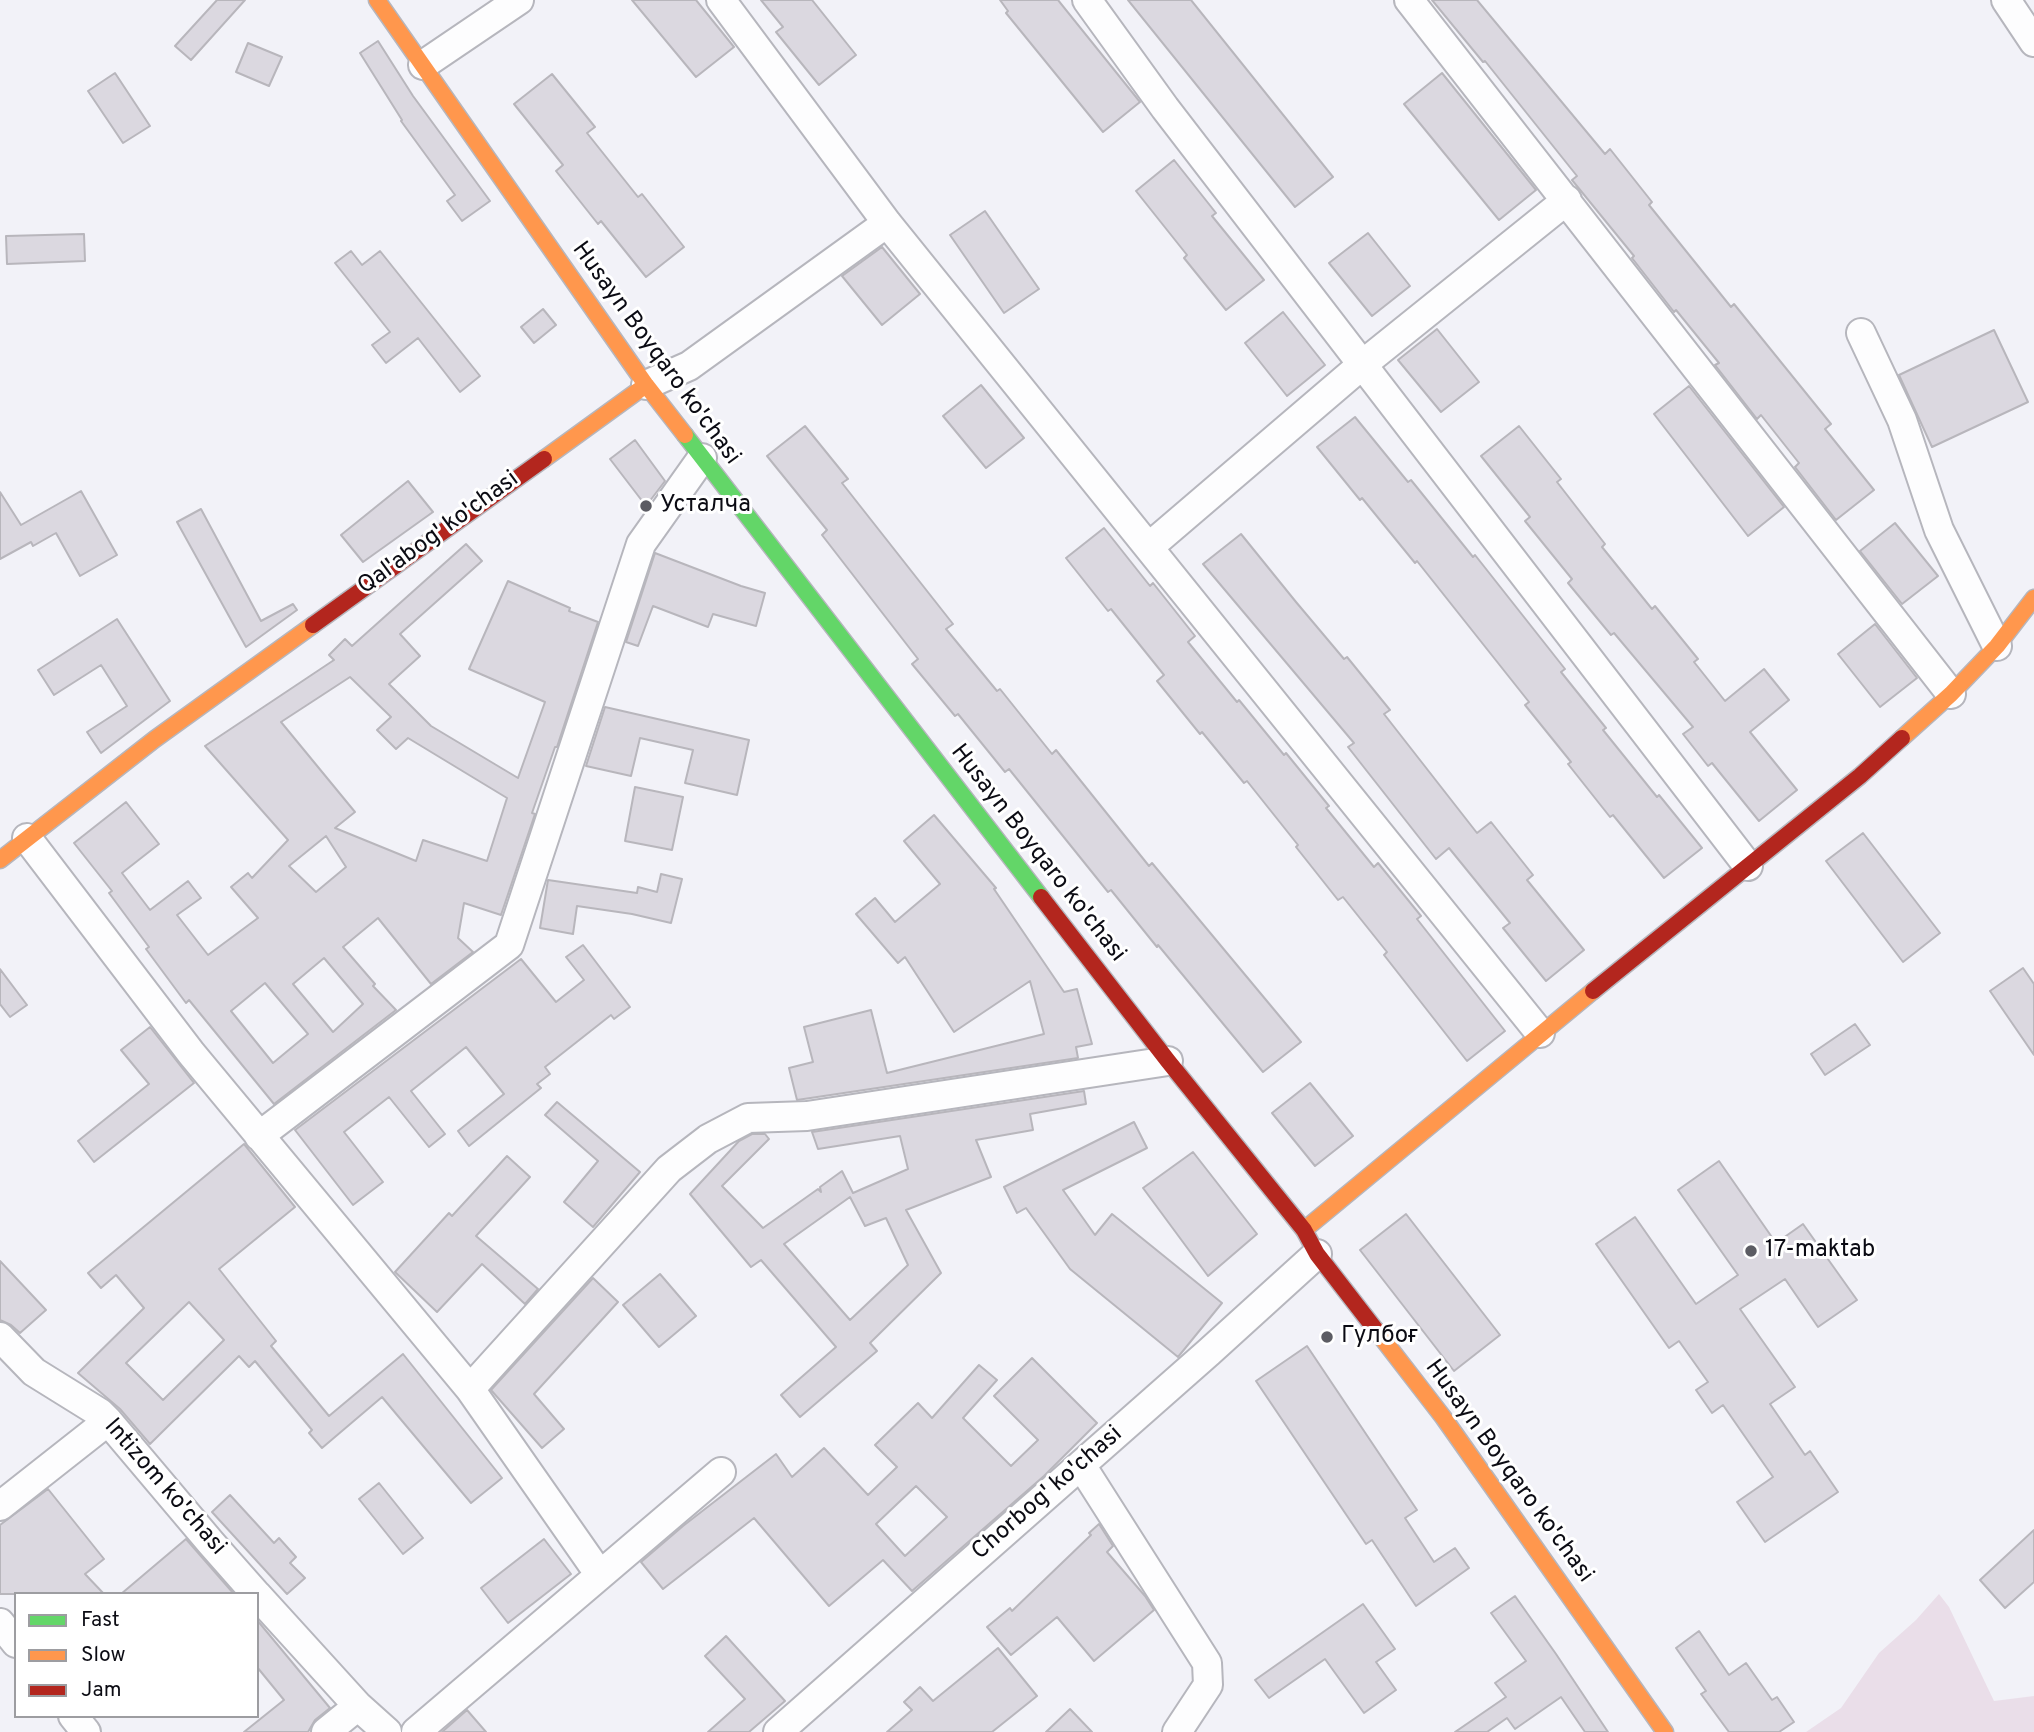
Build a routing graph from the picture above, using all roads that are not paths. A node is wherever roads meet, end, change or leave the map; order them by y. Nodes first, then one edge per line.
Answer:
1 (377, 0) edge
2 (519, 0) edge
3 (721, 0) edge
4 (1087, 0) edge
5 (1409, 0) edge
6 (2006, 0) edge
7 (2034, 42) edge
8 (423, 65) junction
9 (1567, 200) junction
10 (887, 223) junction
11 (1861, 333) dead end
12 (1363, 364) junction
13 (646, 385) junction
14 (702, 458) junction
15 (1149, 547) junction
16 (2034, 598) edge
17 (1997, 646) junction
18 (1951, 694) junction
19 (27, 838) junction
20 (0, 860) edge
21 (1748, 866) junction
22 (1540, 1032) junction
23 (1168, 1061) junction
24 (260, 1136) junction
25 (1310, 1242) junction
26 (0, 1337) edge
27 (470, 1389) junction
28 (108, 1421) junction
29 (1081, 1465) junction
30 (721, 1472) dead end
31 (0, 1506) edge
32 (600, 1575) junction
33 (255, 1592) edge
34 (259, 1596) edge
35 (0, 1623) edge
36 (14, 1640) edge
37 (358, 1706) junction
38 (75, 1718) edge
39 (86, 1732) edge
40 (326, 1732) edge
41 (387, 1732) edge
42 (416, 1732) edge
43 (778, 1732) edge
44 (1177, 1732) edge
45 (1665, 1732) edge

1 - 8 main road, Husayn Boyqaro ko'chasi
2 - 8 street
3 - 10 street
4 - 12 street
5 - 9 street
6 - 7 street
8 - 13 main road, Husayn Boyqaro ko'chasi
9 - 12 street
9 - 18 street
10 - 13 street, Qal'abog' ko'chasi
10 - 15 street
11 - 17 street
12 - 15 street
12 - 21 street
13 - 14 main road, Husayn Boyqaro ko'chasi
13 - 19 main road, Qal'abog' ko'chasi
14 - 23 main road, Husayn Boyqaro ko'chasi
14 - 24 street
15 - 22 street
16 - 17 main road
17 - 18 main road
18 - 21 main road
19 - 20 main road, Qal'abog' ko'chasi
19 - 24 street
21 - 22 main road
22 - 25 main road
23 - 25 main road, Husayn Boyqaro ko'chasi
23 - 27 street
24 - 27 street
25 - 29 street, Сhorbog' ko'chasi
25 - 45 main road, Husayn Boyqaro ko'chasi
26 - 28 street, Intizom ko'chasi
27 - 32 street
28 - 31 street
28 - 33 street, Intizom ko'chasi
29 - 43 street, Сhorbog' ko'chasi
29 - 44 street
30 - 32 street
32 - 42 street
34 - 37 street, Intizom ko'chasi
35 - 36 street
37 - 40 street
37 - 41 street, Intizom ko'chasi
38 - 39 street

